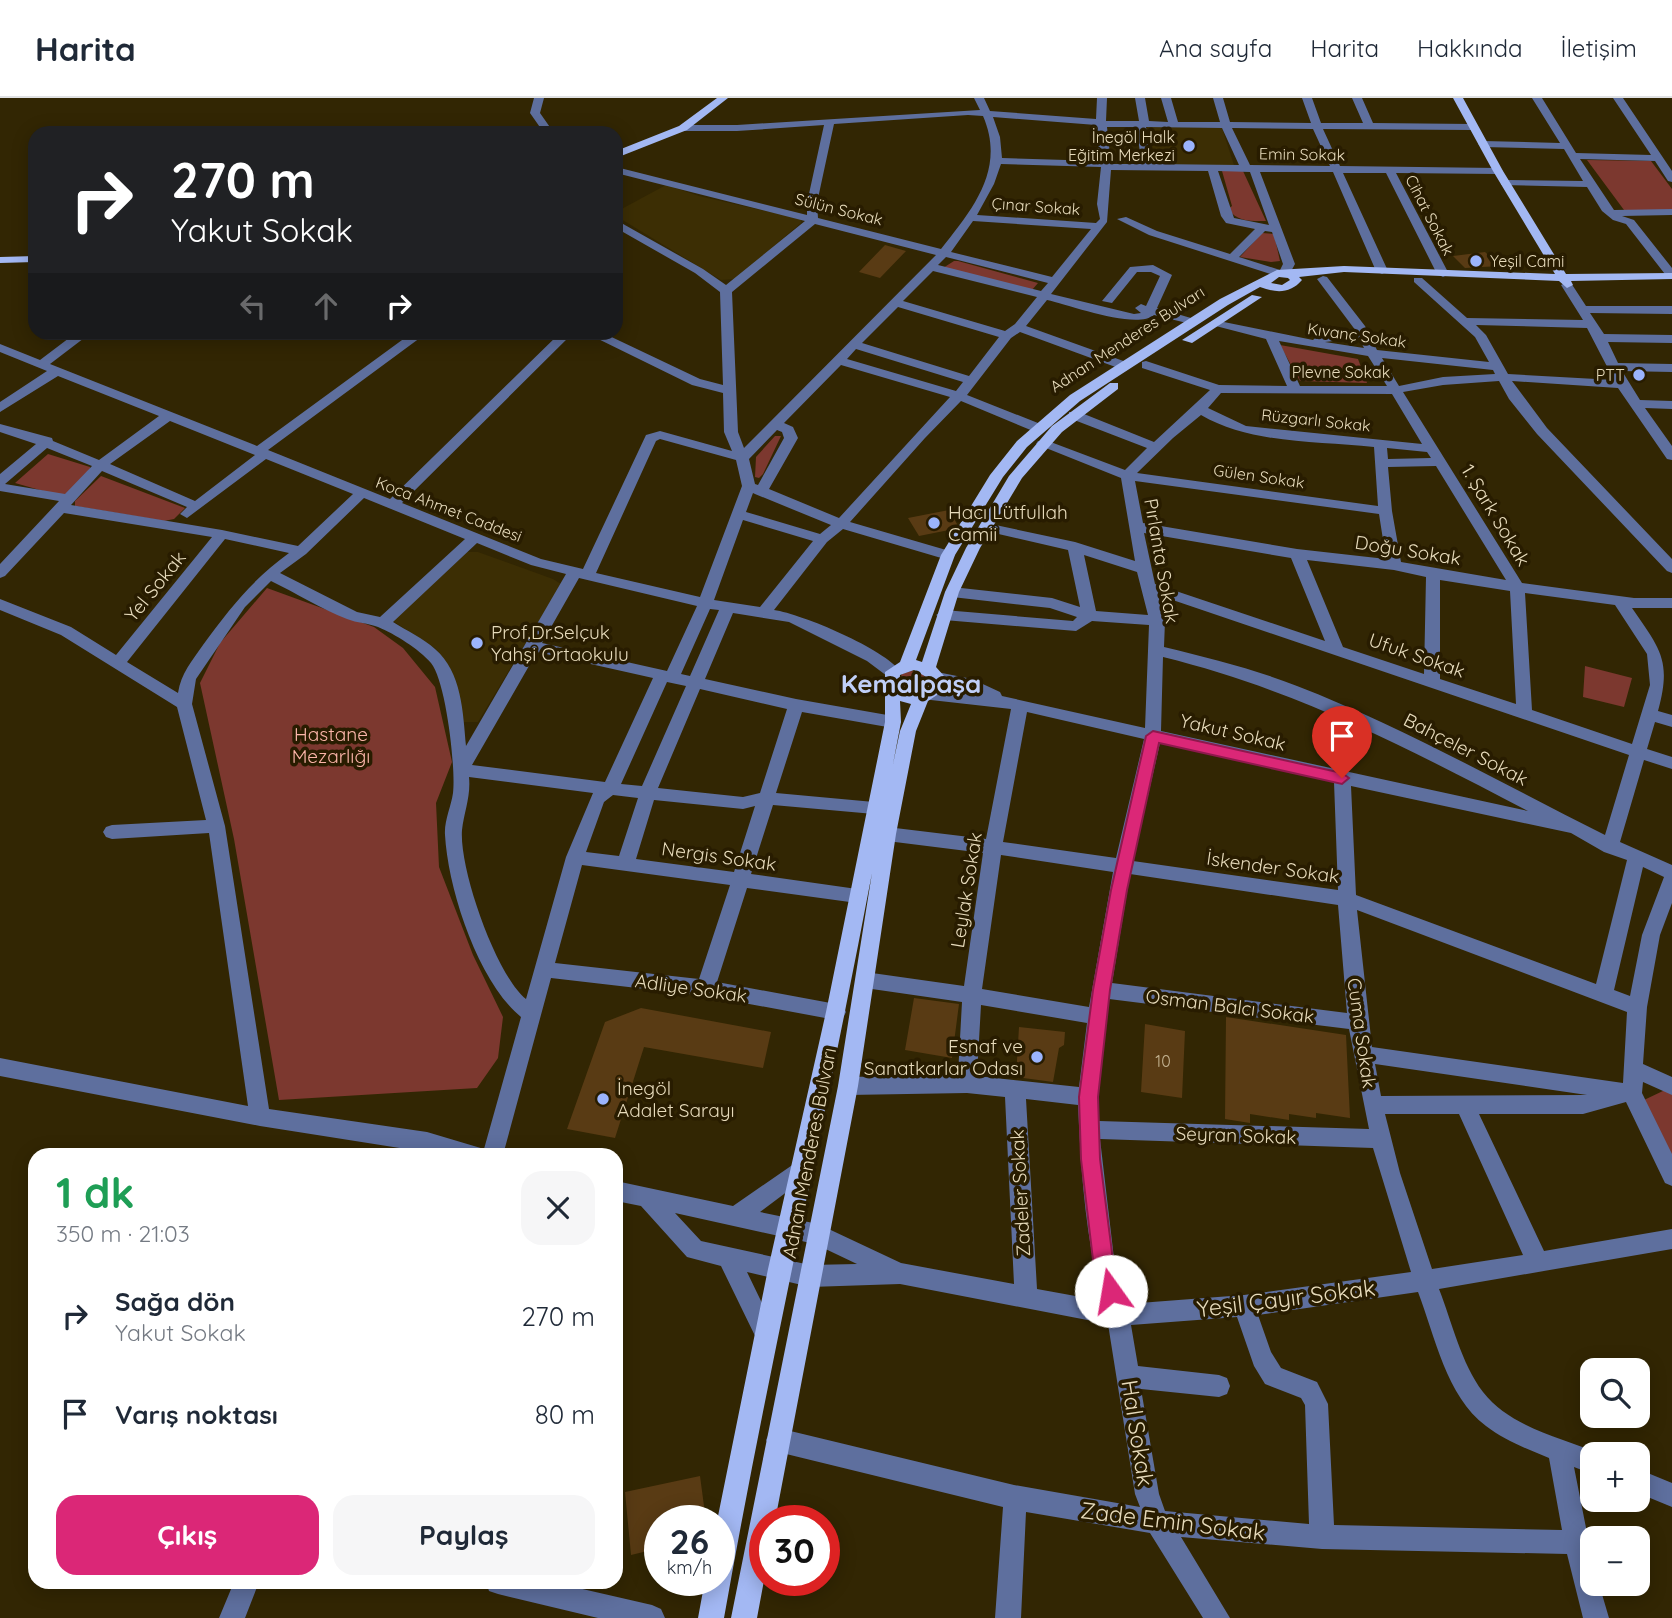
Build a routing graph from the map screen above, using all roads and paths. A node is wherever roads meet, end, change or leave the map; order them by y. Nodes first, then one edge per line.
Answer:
1 (539, 98) edge
2 (708, 98) edge
3 (723, 98) edge
4 (1102, 98) edge
5 (1140, 98) edge
6 (1166, 98) edge
7 (1218, 98) edge
8 (1307, 98) edge
9 (1357, 98) edge
10 (1458, 98) edge
11 (1537, 98) edge
12 (1618, 98) edge
13 (981, 99) edge
14 (987, 115) junction
15 (830, 122) junction
16 (1101, 123) junction
17 (1143, 125) junction
18 (1174, 125) junction
19 (1226, 125) junction
20 (544, 126) edge
21 (1317, 126) junction
22 (1369, 126) junction
23 (1472, 127) junction
24 (683, 128) junction
25 (623, 142) edge
26 (1483, 144) junction
27 (1564, 146) junction
28 (1657, 151) junction
29 (623, 152) edge
30 (1572, 156) junction
31 (997, 161) junction
32 (1106, 165) junction
33 (1149, 167) junction
34 (1212, 168) junction
35 (1250, 169) junction
36 (1336, 170) junction
37 (1390, 171) junction
38 (1498, 171) junction
39 (623, 172) edge
40 (1672, 180) edge
41 (1505, 183) junction
42 (1589, 184) junction
43 (1102, 194) junction
44 (1672, 212) edge
45 (1610, 213) junction
46 (972, 218) junction
47 (813, 219) junction
48 (1118, 220) junction
49 (1101, 222) junction
50 (623, 227) edge
51 (1262, 228) junction
52 (1277, 230) junction
53 (945, 253) junction
54 (1550, 257) junction
55 (28, 259) edge
56 (1231, 259) junction
57 (0, 260) edge
58 (28, 267) edge
59 (930, 267) junction
60 (0, 268) edge
61 (1382, 271) junction
62 (1443, 274) junction
63 (1286, 276) junction
64 (1672, 276) edge
65 (1528, 277) junction
66 (1323, 279) junction
67 (1418, 280) junction
68 (1565, 281) junction
69 (1672, 282) edge
70 (1267, 283) junction
71 (1048, 288) junction
72 (726, 292) junction
73 (1108, 301) junction
74 (894, 302) junction
75 (1580, 309) junction
76 (1672, 310) edge
77 (1150, 311) junction
78 (1195, 321) junction
79 (1463, 321) junction
80 (1214, 324) junction
81 (1590, 324) junction
82 (1019, 327) junction
83 (1364, 334) junction
84 (1007, 335) junction
85 (1271, 337) junction
86 (1600, 338) junction
87 (1672, 339) edge
88 (75, 340) edge
89 (411, 340) edge
90 (560, 340) edge
91 (607, 340) edge
92 (1297, 342) junction
93 (853, 345) junction
94 (2, 351) edge
95 (1374, 355) junction
96 (838, 360) junction
97 (42, 365) junction
98 (1146, 365) junction
99 (1125, 366) junction
100 (1612, 367) junction
101 (1672, 368) edge
102 (58, 370) junction
103 (1501, 372) junction
104 (970, 380) junction
105 (1622, 384) junction
106 (1218, 389) junction
107 (1295, 389) junction
108 (728, 390) junction
109 (1396, 390) junction
110 (959, 396) junction
111 (1637, 404) junction
112 (1672, 405) edge
113 (0, 408) edge
114 (1200, 409) junction
115 (1074, 415) junction
116 (168, 416) junction
117 (776, 424) junction
118 (0, 428) edge
119 (1038, 428) junction
120 (47, 442) junction
121 (1666, 442) edge
122 (1043, 443) junction
123 (1380, 444) junction
124 (1155, 447) junction
125 (261, 452) junction
126 (1437, 456) junction
127 (1672, 456) edge
128 (742, 458) junction
129 (1381, 463) junction
130 (99, 466) junction
131 (1127, 476) junction
132 (2, 480) edge
133 (755, 489) junction
134 (361, 494) junction
135 (65, 504) junction
136 (393, 504) junction
137 (195, 506) junction
138 (1385, 512) junction
139 (740, 515) junction
140 (841, 524) junction
141 (176, 527) junction
142 (986, 527) junction
143 (1138, 527) junction
144 (222, 534) junction
145 (475, 537) junction
146 (822, 540) junction
147 (1075, 547) junction
148 (301, 551) junction
149 (1297, 554) junction
150 (948, 555) junction
151 (1394, 565) junction
152 (1672, 568) edge
153 (1144, 569) junction
154 (0, 573) edge
155 (269, 574) junction
156 (581, 574) junction
157 (1433, 574) junction
158 (1150, 587) junction
159 (1517, 587) junction
160 (951, 592) junction
161 (1620, 601) junction
162 (706, 602) junction
163 (1672, 603) edge
164 (0, 604) edge
165 (729, 606) junction
166 (764, 611) junction
167 (944, 615) junction
168 (1089, 616) junction
169 (1157, 621) junction
170 (383, 623) junction
171 (532, 646) junction
172 (1156, 650) junction
173 (1337, 650) junction
174 (118, 663) junction
175 (932, 673) junction
176 (897, 675) junction
177 (666, 676) junction
178 (695, 681) junction
179 (1432, 682) junction
180 (1665, 687) edge
181 (924, 696) junction
182 (1013, 703) junction
183 (184, 704) junction
184 (796, 705) junction
185 (1524, 714) junction
186 (1650, 715) junction
187 (1672, 721) edge
188 (893, 722) junction
189 (1153, 736) junction
190 (1638, 751) junction
191 (1672, 763) edge
192 (461, 770) junction
193 (1342, 778) junction
194 (611, 787) junction
195 (648, 793) junction
196 (764, 798) junction
197 (874, 808) junction
198 (216, 826) junction
199 (1573, 827) junction
200 (112, 832) dead end
201 (887, 834) junction
202 (993, 847) junction
203 (1610, 847) junction
204 (575, 857) junction
205 (1636, 858) junction
206 (625, 865) junction
207 (1123, 866) junction
208 (1672, 873) edge
209 (1672, 879) edge
210 (740, 881) junction
211 (858, 896) junction
212 (1347, 899) junction
213 (544, 970) junction
214 (865, 980) junction
215 (706, 988) junction
216 (1101, 990) junction
217 (972, 995) junction
218 (1603, 995) junction
219 (1637, 1007) junction
220 (836, 1012) junction
221 (531, 1014) junction
222 (1098, 1017) junction
223 (1358, 1022) junction
224 (1364, 1055) junction
225 (0, 1067) edge
226 (1633, 1069) junction
227 (967, 1084) junction
228 (848, 1086) junction
229 (1672, 1086) edge
230 (1014, 1089) junction
231 (1632, 1093) junction
232 (1088, 1097) junction
233 (1373, 1105) junction
234 (1465, 1106) junction
235 (260, 1117) junction
236 (1091, 1130) junction
237 (1380, 1139) junction
238 (425, 1148) edge
239 (495, 1148) edge
240 (800, 1169) junction
241 (1672, 1176) edge
242 (623, 1193) edge
243 (648, 1199) junction
244 (735, 1217) junction
245 (787, 1229) junction
246 (818, 1234) junction
247 (1672, 1240) edge
248 (727, 1257) junction
249 (1538, 1263) junction
250 (779, 1269) junction
251 (900, 1273) junction
252 (810, 1276) junction
253 (1424, 1280) junction
254 (1026, 1297) junction
255 (1244, 1306) junction
256 (1118, 1315) junction
257 (766, 1334) junction
258 (1129, 1376) junction
259 (1219, 1386) dead end
260 (778, 1440) junction
261 (1559, 1448) junction
262 (1580, 1457) edge
263 (1650, 1486) edge
264 (1672, 1494) edge
265 (1015, 1500) junction
266 (733, 1505) edge
267 (1158, 1522) junction
268 (1322, 1537) junction
269 (1576, 1542) junction
270 (244, 1589) edge
271 (528, 1589) edge
272 (715, 1596) edge
273 (232, 1618) edge
274 (652, 1618) edge
275 (711, 1618) edge
276 (744, 1618) edge
277 (1008, 1618) edge
278 (1217, 1618) edge
279 (1596, 1618) edge

1 - 20 street
2 - 25 main road
3 - 24 main road
4 - 16 street
5 - 17 street
6 - 18 street
7 - 19 street
8 - 21 street
9 - 22 street
10 - 23 main road
11 - 27 street
12 - 28 street
13 - 14 street
14 - 15 street
14 - 16 street
14 - 31 street
15 - 24 street
15 - 47 street
16 - 17 street
16 - 32 street
17 - 18 street
17 - 33 street
18 - 19 street
19 - 21 street
19 - 35 street
21 - 22 street
21 - 36 street
22 - 23 street
23 - 26 main road
24 - 29 main road
26 - 27 street
26 - 38 main road
27 - 30 street
28 - 30 street
28 - 40 street
30 - 42 street
31 - 32 street, Emin Sokak
31 - 46 street
32 - 33 street, Emin Sokak
32 - 43 street
33 - 34 street, Emin Sokak
34 - 35 street, Emin Sokak
34 - 51 street
35 - 36 street, Emin Sokak
35 - 52 street
36 - 37 street, Emin Sokak
36 - 61 street
37 - 38 street, Emin Sokak
37 - 62 street, Cihat Sokak
38 - 41 main road
39 - 47 street, Sülün Sokak
41 - 42 street
41 - 54 main road
42 - 45 street
43 - 48 street
43 - 49 street
44 - 45 street
45 - 64 street
46 - 49 street, Çınar Sokak
46 - 53 street
47 - 53 street, Sülün Sokak
47 - 72 street
48 - 49 street, Çınar Sokak
48 - 56 street, Çınar Sokak
49 - 71 street
50 - 72 street
51 - 52 street
51 - 56 street
52 - 63 street
53 - 59 street
53 - 71 street, Sülün Sokak
54 - 65 main road
54 - 68 main road
55 - 57 main road
56 - 63 street
56 - 70 street
58 - 60 main road
59 - 71 street
59 - 74 street
61 - 62 main road
61 - 63 main road
62 - 65 main road
63 - 66 main road
63 - 70 main road
63 - 70 main road
64 - 68 main road
65 - 68 main road
66 - 67 main road
66 - 83 street, 1. Şark Sokak
67 - 68 main road
67 - 79 street
68 - 69 main road
68 - 75 street
70 - 78 main road, Adnan Menderes Bulvarı
70 - 80 main road, Adnan Menderes Bulvarı
71 - 73 street
71 - 77 street
71 - 82 street
72 - 108 street
73 - 77 street
73 - 77 street
74 - 84 street
74 - 93 street
75 - 76 street
75 - 81 street
77 - 78 street
78 - 99 main road, Adnan Menderes Bulvarı
79 - 81 street
79 - 103 street
80 - 85 street, Kıvanç Sokak
80 - 98 main road, Adnan Menderes Bulvarı
81 - 86 street
82 - 84 street
82 - 99 street
83 - 92 street
83 - 95 street, 1. Şark Sokak
84 - 104 street
85 - 92 street, Kıvanç Sokak
85 - 107 street
86 - 87 street
86 - 100 street
88 - 97 street
89 - 125 street
90 - 136 street
91 - 108 street
92 - 95 street, Kıvanç Sokak
93 - 96 street
93 - 104 street
94 - 97 street, Koca Ahmet Caddesi
95 - 103 street, Kıvanç Sokak
95 - 109 street, 1. Şark Sokak
96 - 110 street
96 - 117 street
97 - 102 street, Koca Ahmet Caddesi
98 - 106 street, Plevne Sokak
98 - 115 main road, Adnan Menderes Bulvarı
99 - 119 main road, Adnan Menderes Bulvarı
100 - 101 street
100 - 105 street
102 - 113 street
102 - 116 street, Koca Ahmet Caddesi
103 - 105 street, Plevne Sokak
103 - 109 street, Plevne Sokak
103 - 152 street
104 - 110 street
105 - 111 street
106 - 107 street, Plevne Sokak
106 - 114 street
107 - 109 street, Plevne Sokak
108 - 128 street
109 - 126 street, 1. Şark Sokak
110 - 119 street
110 - 140 street
111 - 112 street
111 - 121 street
114 - 123 street, Rüzgarlı Sokak
114 - 124 street
115 - 122 main road, Adnan Menderes Bulvarı
115 - 124 street
116 - 125 street, Koca Ahmet Caddesi
116 - 130 street
117 - 128 street
117 - 133 street
118 - 120 street
119 - 150 main road, Adnan Menderes Bulvarı
120 - 130 street
120 - 132 street
121 - 127 street
122 - 131 street, Gülen Sokak
122 - 142 main road, Adnan Menderes Bulvarı
123 - 126 street, Rüzgarlı Sokak
123 - 129 street
124 - 131 street
125 - 134 street, Koca Ahmet Caddesi
125 - 137 street
126 - 129 street
126 - 159 street, 1. Şark Sokak
128 - 133 street
128 - 156 street
129 - 138 street
130 - 135 street
130 - 137 street
131 - 138 street, Gülen Sokak
131 - 143 street, Pırlanta Sokak
132 - 135 street
133 - 139 street
133 - 140 street
134 - 136 street, Koca Ahmet Caddesi
134 - 148 street
135 - 141 street
135 - 154 street
136 - 145 street, Koca Ahmet Caddesi
137 - 141 street
138 - 151 street
139 - 146 street
139 - 162 street
140 - 146 street
140 - 150 street
141 - 144 street
142 - 147 street
142 - 160 main road, Adnan Menderes Bulvarı
143 - 149 street, Doğu Sokak
143 - 153 street, Pırlanta Sokak
144 - 148 street
144 - 174 street, Yel Sokak
145 - 156 street, Koca Ahmet Caddesi
145 - 170 street
146 - 166 street
147 - 153 street
147 - 168 street
148 - 155 street
149 - 151 street, Doğu Sokak
149 - 173 street
150 - 176 main road, Adnan Menderes Bulvarı
151 - 157 street, Doğu Sokak
153 - 158 street, Pırlanta Sokak
155 - 170 street
155 - 183 street
156 - 162 street, Koca Ahmet Caddesi
156 - 171 street
157 - 159 street, Doğu Sokak
157 - 179 street
158 - 169 street, Pırlanta Sokak
158 - 173 street, Ufuk Sokak
159 - 161 street, Doğu Sokak
159 - 185 street, 1. Şark Sokak
160 - 167 main road, Adnan Menderes Bulvarı
160 - 168 street
161 - 163 street, Doğu Sokak
161 - 180 street
162 - 165 street, Koca Ahmet Caddesi
162 - 177 street
164 - 174 street
165 - 166 street, Koca Ahmet Caddesi
165 - 178 street
166 - 176 street, Koca Ahmet Caddesi
167 - 168 street
167 - 175 main road, Adnan Menderes Bulvarı
168 - 169 street
169 - 172 street, Pırlanta Sokak
170 - 192 street
171 - 177 street
171 - 192 street
172 - 189 street, Pırlanta Sokak
172 - 199 street, Bahçeler Sokak
173 - 179 street, Ufuk Sokak
174 - 183 street
175 - 176 main road
175 - 181 main road, Adnan Menderes Bulvarı
175 - 182 street
176 - 181 main road
176 - 188 main road, Adnan Menderes Bulvarı
177 - 178 street
177 - 194 street
178 - 184 street
178 - 195 street
179 - 185 street, Ufuk Sokak
180 - 186 street
181 - 182 street
181 - 201 main road, Adnan Menderes Bulvarı
182 - 189 street, Yakut Sokak
182 - 202 street, Leylak Sokak
183 - 198 street
184 - 188 street
184 - 196 street
185 - 190 street, Ufuk Sokak
186 - 187 street
186 - 190 street
188 - 197 main road, Adnan Menderes Bulvarı
189 - 193 street, Yakut Sokak
189 - 207 street, Pırlanta Sokak
190 - 191 street, Ufuk Sokak
190 - 203 street
192 - 194 street
192 - 221 street
193 - 199 street, Yakut Sokak
193 - 212 street, Cuma Sokak
194 - 195 street
194 - 204 street
195 - 196 street
195 - 206 street
196 - 197 street
196 - 210 street
197 - 211 main road, Adnan Menderes Bulvarı
198 - 200 street
198 - 235 street
199 - 203 street, Bahçeler Sokak
201 - 202 street, İskender Sokak
201 - 214 main road, Adnan Menderes Bulvarı
202 - 207 street, İskender Sokak
202 - 217 street, Leylak Sokak
203 - 205 street, Bahçeler Sokak
204 - 206 street, Nergis Sokak
204 - 213 street
205 - 208 street, Bahçeler Sokak
205 - 218 street
206 - 210 street, Nergis Sokak
207 - 212 street, İskender Sokak
207 - 216 street, Pırlanta Sokak
209 - 219 street
210 - 211 street, Nergis Sokak
210 - 215 street
211 - 220 main road, Adnan Menderes Bulvarı
212 - 218 street, İskender Sokak
212 - 223 street, Cuma Sokak
213 - 215 street, Adliye Sokak
213 - 221 street
214 - 217 street
214 - 228 main road, Adnan Menderes Bulvarı
215 - 220 street, Adliye Sokak
216 - 222 street, Pırlanta Sokak
216 - 223 street, Osman Balcı Sokak
217 - 222 street
217 - 227 street, Leylak Sokak
218 - 219 street, İskender Sokak
219 - 226 street
220 - 240 main road, Adnan Menderes Bulvarı
221 - 239 street
222 - 232 street, Hal Sokak
223 - 224 street, Cuma Sokak
224 - 231 street
224 - 233 street, Cuma Sokak
225 - 235 street
226 - 229 street
226 - 231 street
227 - 228 street
227 - 230 street
228 - 246 main road, Adnan Menderes Bulvarı
230 - 232 street
230 - 254 street, Zadeler Sokak
231 - 234 street
231 - 241 street
232 - 236 street, Hal Sokak
233 - 234 street
233 - 237 street, Cuma Sokak
234 - 249 street
235 - 238 street
236 - 237 street, Seyran Sokak
236 - 256 street, Hal Sokak
237 - 253 street, Cuma Sokak
240 - 244 street
240 - 245 main road, Adnan Menderes Bulvarı
242 - 243 street
243 - 244 street
243 - 248 street
244 - 245 street
245 - 246 street
245 - 250 main road, Adnan Menderes Bulvarı
246 - 251 street
246 - 252 main road, Adnan Menderes Bulvarı
247 - 249 street, Yeşil Çayır Sokak
248 - 250 street
248 - 257 street
249 - 253 street, Yeşil Çayır Sokak
250 - 252 street
250 - 257 main road, Adnan Menderes Bulvarı
251 - 252 street
251 - 254 street, Yeşil Çayır Sokak
252 - 260 main road, Adnan Menderes Bulvarı
253 - 255 street, Yeşil Çayır Sokak
253 - 261 street, Cuma Sokak
254 - 256 street, Yeşil Çayır Sokak
255 - 256 street, Yeşil Çayır Sokak
255 - 268 street
256 - 258 street, Hal Sokak
257 - 266 main road, Adnan Menderes Bulvarı
258 - 259 street
258 - 267 street, Hal Sokak
260 - 265 street, Zade Emin Sokak
260 - 276 main road, Adnan Menderes Bulvarı
261 - 262 street, Cuma Sokak
261 - 269 street
263 - 264 street
265 - 267 street, Zade Emin Sokak
265 - 277 street
267 - 268 street, Zade Emin Sokak
267 - 278 street, Hal Sokak
268 - 269 street, Zade Emin Sokak
269 - 279 street
270 - 273 street
271 - 274 street
272 - 275 main road, Adnan Menderes Bulvarı

